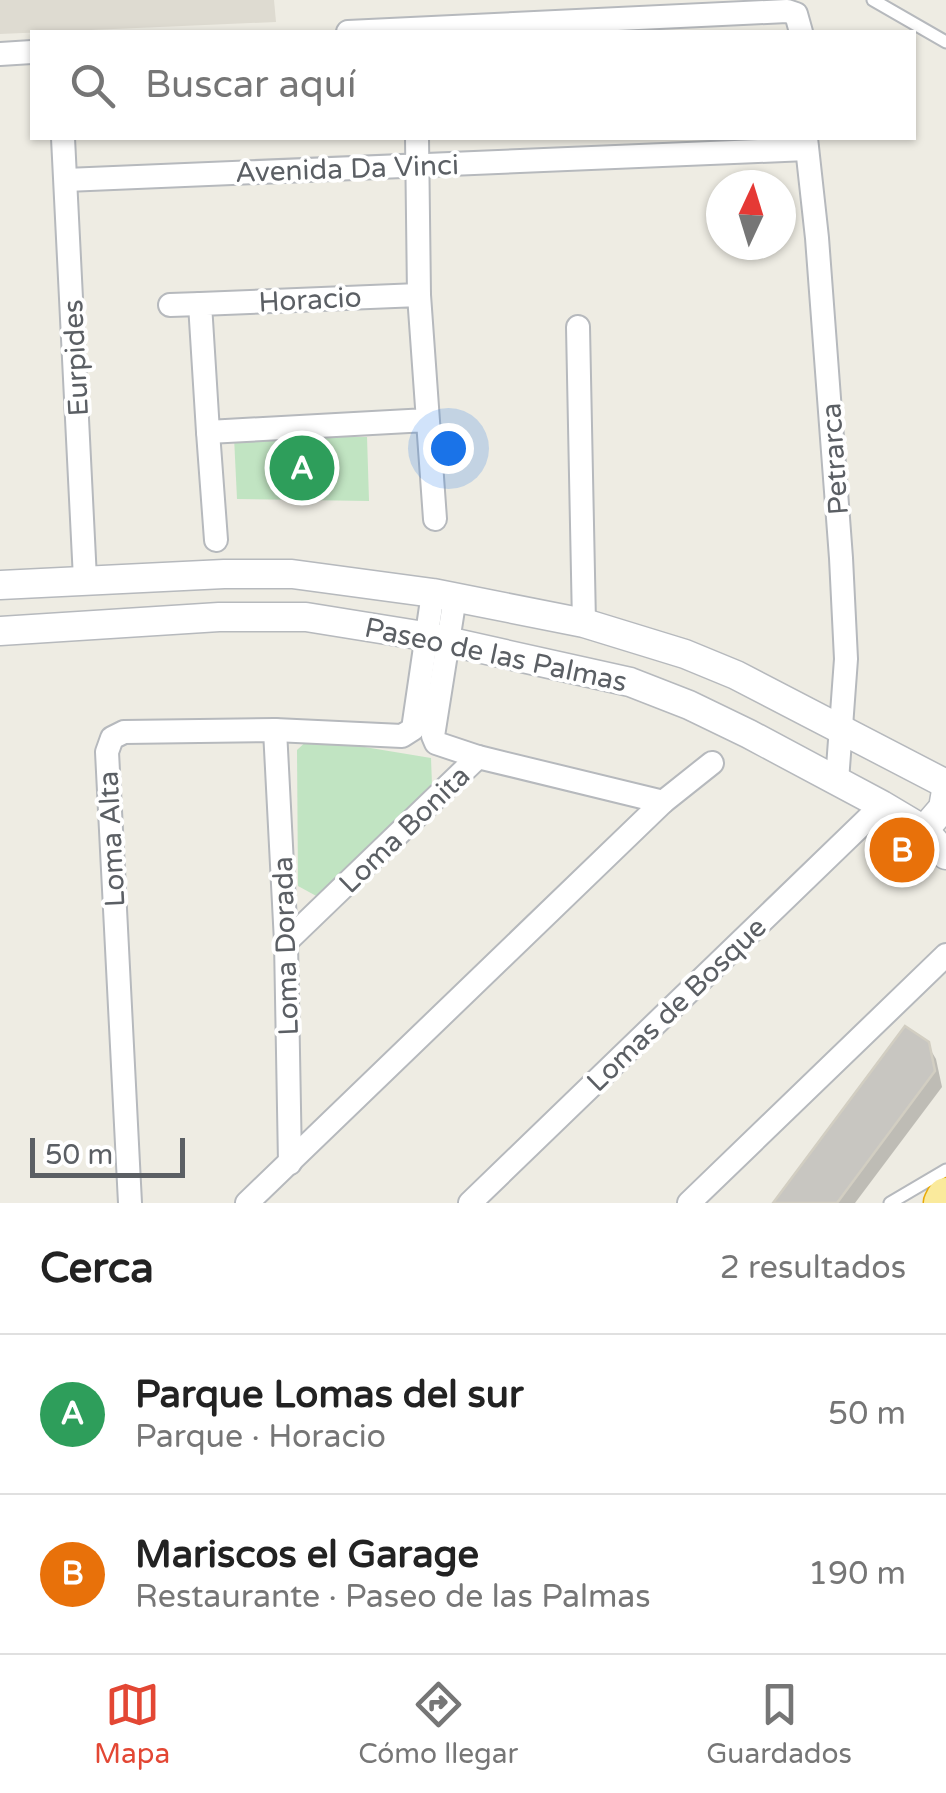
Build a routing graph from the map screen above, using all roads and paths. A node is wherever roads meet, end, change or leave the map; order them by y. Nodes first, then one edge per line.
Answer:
1 (874, 0) edge
2 (798, 23) edge
3 (435, 30) edge
4 (946, 42) edge
5 (30, 52) edge
6 (0, 54) edge
7 (63, 140) edge
8 (418, 140) edge
9 (806, 143) edge
10 (418, 165) junction
11 (66, 180) junction
12 (420, 295) junction
13 (200, 304) junction
14 (170, 305) dead end
15 (578, 326) dead end
16 (427, 420) junction
17 (208, 432) junction
18 (435, 519) dead end
19 (216, 540) dead end
20 (85, 579) junction
21 (0, 585) edge
22 (444, 595) junction
23 (584, 623) junction
24 (0, 631) edge
25 (436, 639) junction
26 (275, 730) junction
27 (842, 730) junction
28 (478, 757) junction
29 (712, 763) dead end
30 (837, 780) junction
31 (946, 788) edge
32 (663, 802) junction
33 (882, 805) junction
34 (924, 830) junction
35 (946, 855) edge
36 (286, 942) junction
37 (944, 956) edge
38 (290, 1163) junction
39 (946, 1170) edge
40 (130, 1203) edge
41 (247, 1203) edge
42 (470, 1203) edge
43 (689, 1203) edge
44 (890, 1203) edge

1 - 4 lane
2 - 3 street
5 - 6 street
7 - 11 street, Eurpides
8 - 10 street
9 - 10 street, Avenida Da Vinci
9 - 27 street, Petrarca
10 - 11 street, Avenida Da Vinci
10 - 12 street
11 - 20 street, Eurpides
12 - 13 street, Horacio
12 - 16 street
13 - 14 street, Horacio
13 - 17 street
15 - 23 street
16 - 17 street
16 - 18 street
17 - 19 street
20 - 21 street, Paseo de las Palmas
20 - 22 street, Paseo de las Palmas
22 - 23 street, Paseo de las Palmas
22 - 25 street, Loma Alta
23 - 27 street, Paseo de las Palmas
24 - 25 street, Paseo de las Palmas
25 - 26 street, Loma Alta
25 - 28 street, Loma Alta
25 - 30 street, Paseo de las Palmas
26 - 36 street, Loma Dorada
26 - 40 street, Loma Alta
27 - 30 street, Petrarca
27 - 31 street, Paseo de las Palmas
28 - 32 street, Loma Alta
28 - 36 street, Loma Bonita
29 - 32 street
30 - 33 street, Paseo de las Palmas
31 - 34 street
32 - 38 street
33 - 34 street, Paseo de las Palmas
33 - 42 street, Lomas de Bosque
34 - 35 street, Paseo de las Palmas
36 - 38 street, Loma Dorada
37 - 43 street
38 - 41 street
39 - 44 lane

